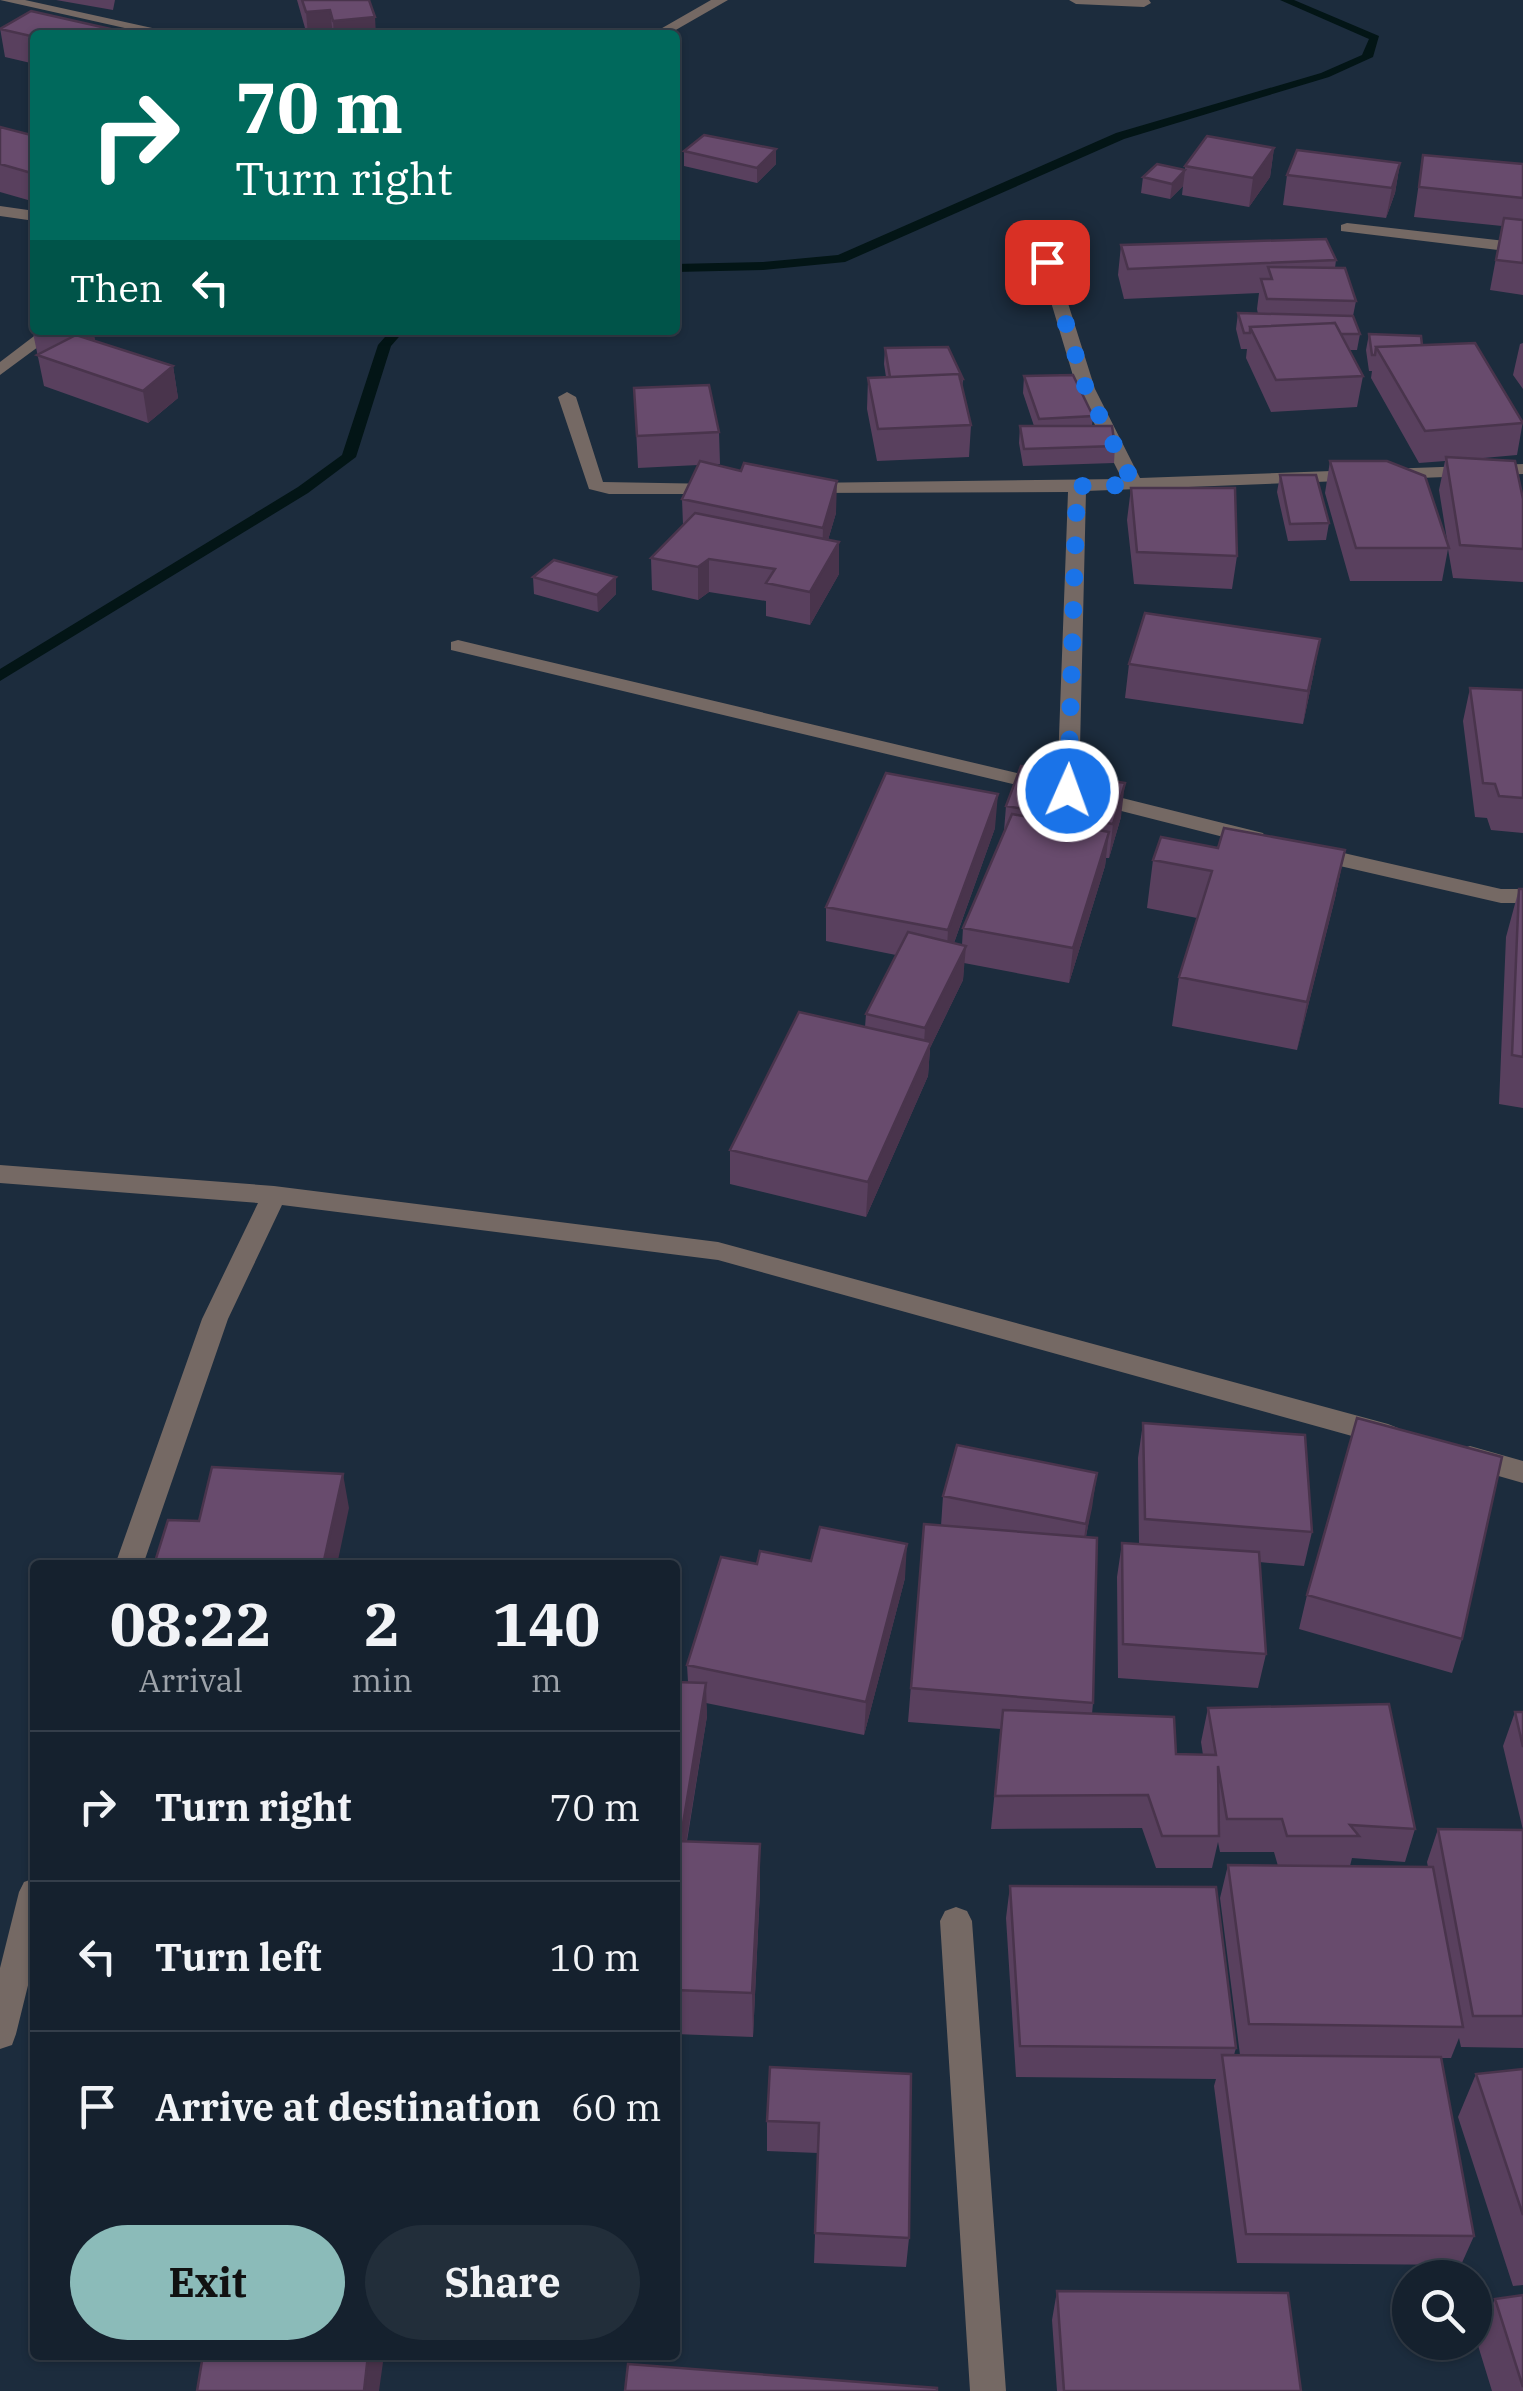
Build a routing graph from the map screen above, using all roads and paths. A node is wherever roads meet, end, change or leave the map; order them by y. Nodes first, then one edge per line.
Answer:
1 (5, 0) edge
2 (720, 0) edge
3 (1076, 0) edge
4 (1144, 3) dead end
5 (152, 30) edge
6 (666, 30) edge
7 (0, 211) edge
8 (30, 215) edge
9 (1347, 228) dead end
10 (1523, 248) edge
11 (1047, 262) dead end
12 (46, 335) edge
13 (0, 370) edge
14 (567, 397) dead end
15 (1523, 469) edge
16 (1134, 485) junction
17 (1077, 486) junction
18 (745, 488) edge
19 (784, 488) edge
20 (458, 646) dead end
21 (1068, 791) junction
22 (1523, 896) edge
23 (0, 1174) edge
24 (274, 1195) junction
25 (1408, 1440) edge
26 (1446, 1451) edge
27 (1523, 1472) edge
28 (131, 1560) edge
29 (30, 1912) edge
30 (956, 1921) dead end
31 (0, 2034) edge
32 (988, 2391) edge

1 - 5 street
2 - 6 street
3 - 4 street
7 - 8 street
9 - 10 street
11 - 16 street
12 - 13 street
14 - 18 street
15 - 16 street
16 - 17 street
17 - 19 street
17 - 21 street
20 - 21 street
21 - 22 street
23 - 24 street
24 - 25 street
24 - 28 street
26 - 27 street
29 - 31 street
30 - 32 street

